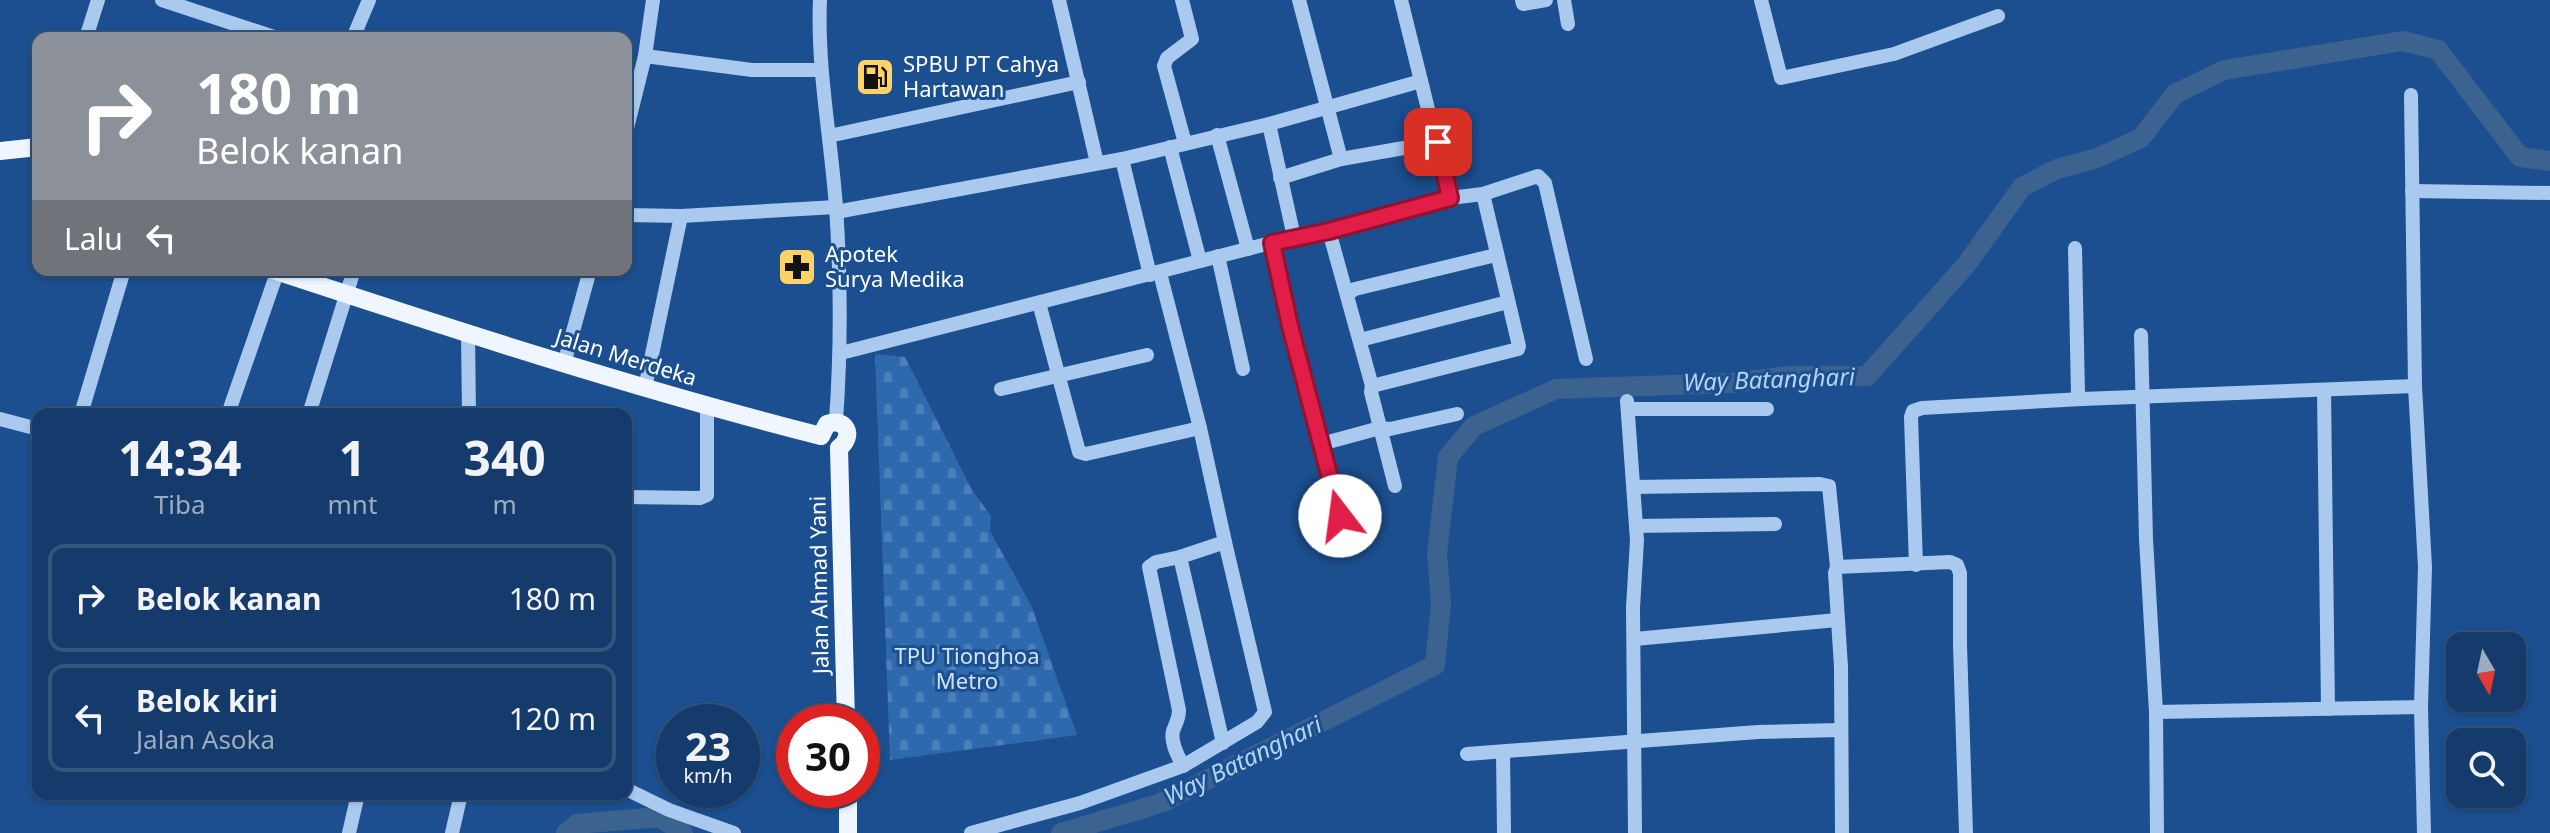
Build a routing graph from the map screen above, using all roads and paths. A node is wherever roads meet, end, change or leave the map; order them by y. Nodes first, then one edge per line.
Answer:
1 (98, 0) edge
2 (162, 0) edge
3 (369, 0) edge
4 (653, 0) edge
5 (820, 0) edge
6 (1059, 0) edge
7 (1182, 0) edge
8 (1316, 0) edge
9 (1402, 0) edge
10 (1522, 0) edge
11 (1546, 0) edge
12 (1564, 0) edge
13 (1761, 0) edge
14 (1300, 2) edge
15 (1998, 16) dead end
16 (1568, 24) dead end
17 (88, 32) edge
18 (259, 32) edge
19 (356, 32) edge
20 (645, 56) junction
21 (821, 70) junction
22 (1421, 81) junction
23 (1079, 82) junction
24 (2411, 95) dead end
25 (1328, 107) junction
26 (632, 108) edge
27 (1269, 124) junction
28 (1217, 135) junction
29 (829, 136) junction
30 (1438, 142) junction
31 (1178, 145) junction
32 (32, 148) edge
33 (0, 151) edge
34 (1122, 159) junction
35 (1341, 159) junction
36 (1097, 163) junction
37 (1280, 178) junction
38 (2412, 191) junction
39 (2550, 193) edge
40 (1483, 194) junction
41 (1450, 198) junction
42 (836, 210) junction
43 (632, 215) edge
44 (681, 216) junction
45 (1329, 231) junction
46 (1294, 237) junction
47 (1272, 243) junction
48 (2075, 248) dead end
49 (1248, 249) junction
50 (1496, 255) junction
51 (1218, 256) junction
52 (1200, 261) junction
53 (1155, 274) junction
54 (122, 276) edge
55 (274, 276) edge
56 (295, 276) edge
57 (352, 276) edge
58 (588, 276) edge
59 (347, 293) junction
60 (1347, 294) junction
61 (1508, 302) junction
62 (1039, 303) junction
63 (468, 333) junction
64 (2141, 335) dead end
65 (1360, 340) junction
66 (841, 353) junction
67 (1147, 355) dead end
68 (1586, 359) dead end
69 (564, 364) junction
70 (1243, 369) dead end
71 (1059, 374) junction
72 (1372, 386) junction
73 (2415, 386) junction
74 (645, 388) junction
75 (1001, 389) dead end
76 (2324, 390) junction
77 (2143, 395) junction
78 (2082, 399) junction
79 (707, 407) junction
80 (83, 408) edge
81 (230, 408) edge
82 (311, 408) edge
83 (469, 408) edge
84 (1767, 409) dead end
85 (1457, 414) dead end
86 (0, 419) edge
87 (836, 421) junction
88 (32, 427) edge
89 (1200, 428) junction
90 (1380, 428) junction
91 (821, 436) junction
92 (1321, 444) junction
93 (839, 448) junction
94 (1395, 486) dead end
95 (1634, 487) junction
96 (632, 497) edge
97 (1340, 516) dead end
98 (1775, 524) dead end
99 (1636, 526) junction
100 (1225, 542) junction
101 (1180, 557) junction
102 (1916, 565) junction
103 (1837, 567) junction
104 (1837, 620) junction
105 (1635, 639) junction
106 (846, 704) edge
107 (2421, 707) junction
108 (2328, 709) junction
109 (2156, 712) junction
110 (1840, 730) junction
111 (1635, 741) junction
112 (1223, 743) junction
113 (1503, 752) junction
114 (1467, 754) dead end
115 (1183, 766) junction
116 (632, 792) edge
117 (357, 800) edge
118 (460, 800) edge
119 (848, 808) edge
120 (349, 833) edge
121 (452, 833) edge
122 (734, 833) edge
123 (848, 833) edge
124 (971, 833) edge
125 (1504, 833) edge
126 (1635, 833) edge
127 (1842, 833) edge
128 (1966, 833) edge
129 (2157, 833) edge
130 (2424, 833) edge

1 - 17 street
2 - 18 street
3 - 19 street
4 - 20 street
5 - 21 street
6 - 23 street
7 - 31 street
8 - 14 street
9 - 22 street
10 - 11 street
12 - 16 street
13 - 15 street
14 - 25 street
20 - 21 street
20 - 26 street
21 - 29 street
22 - 25 street
22 - 30 street
23 - 29 street
23 - 36 street
24 - 38 street
25 - 27 street
25 - 35 street
27 - 28 street
27 - 37 street
28 - 31 street
28 - 49 street
29 - 42 street
30 - 35 street
30 - 41 street
31 - 34 street
31 - 52 street
32 - 33 main road
34 - 36 street
34 - 53 street
35 - 37 street
36 - 42 street
37 - 46 street
38 - 39 street
38 - 73 street
40 - 41 street
40 - 50 street
40 - 68 street
41 - 45 street
42 - 44 street
42 - 66 street
43 - 44 street
44 - 74 street
45 - 46 street
45 - 60 street
46 - 47 street
47 - 49 street
47 - 92 street
48 - 78 street
49 - 51 street
50 - 60 street
50 - 61 street
51 - 52 street
51 - 70 street
52 - 53 street
53 - 62 street
53 - 89 street
54 - 80 street
55 - 81 street
56 - 59 main road, Jalan Merdeka
57 - 59 street
58 - 69 street
59 - 63 main road, Jalan Merdeka
59 - 82 street
60 - 65 street
61 - 65 street
61 - 72 street
62 - 66 street
62 - 71 street
63 - 69 main road, Jalan Merdeka
63 - 83 street
64 - 77 street
65 - 72 street
66 - 87 street
67 - 71 street
69 - 74 main road, Jalan Merdeka
71 - 75 street
71 - 89 street
72 - 90 street
73 - 76 street
73 - 107 street
74 - 79 main road, Jalan Merdeka
76 - 77 street
76 - 108 street
77 - 78 street
77 - 109 street
78 - 102 street
79 - 91 main road, Jalan Merdeka
79 - 96 street
84 - 95 street
85 - 90 street
86 - 88 street
87 - 91 main road
87 - 93 main road
89 - 100 street
90 - 92 street
90 - 94 street
91 - 93 main road
92 - 97 street
93 - 106 main road, Jalan Ahmad Yani
95 - 99 street
95 - 103 street
98 - 99 street
99 - 105 street
100 - 101 street
100 - 112 street
101 - 112 street
101 - 115 street
102 - 103 street
102 - 128 street
103 - 104 street
104 - 105 street
104 - 110 street
105 - 111 street
107 - 108 street
107 - 130 street
108 - 109 street
109 - 129 street
110 - 111 street
110 - 127 street
111 - 113 street
111 - 126 street
112 - 115 street
113 - 114 street
113 - 125 street
115 - 124 street
116 - 122 street
117 - 120 street
118 - 121 street
119 - 123 main road

